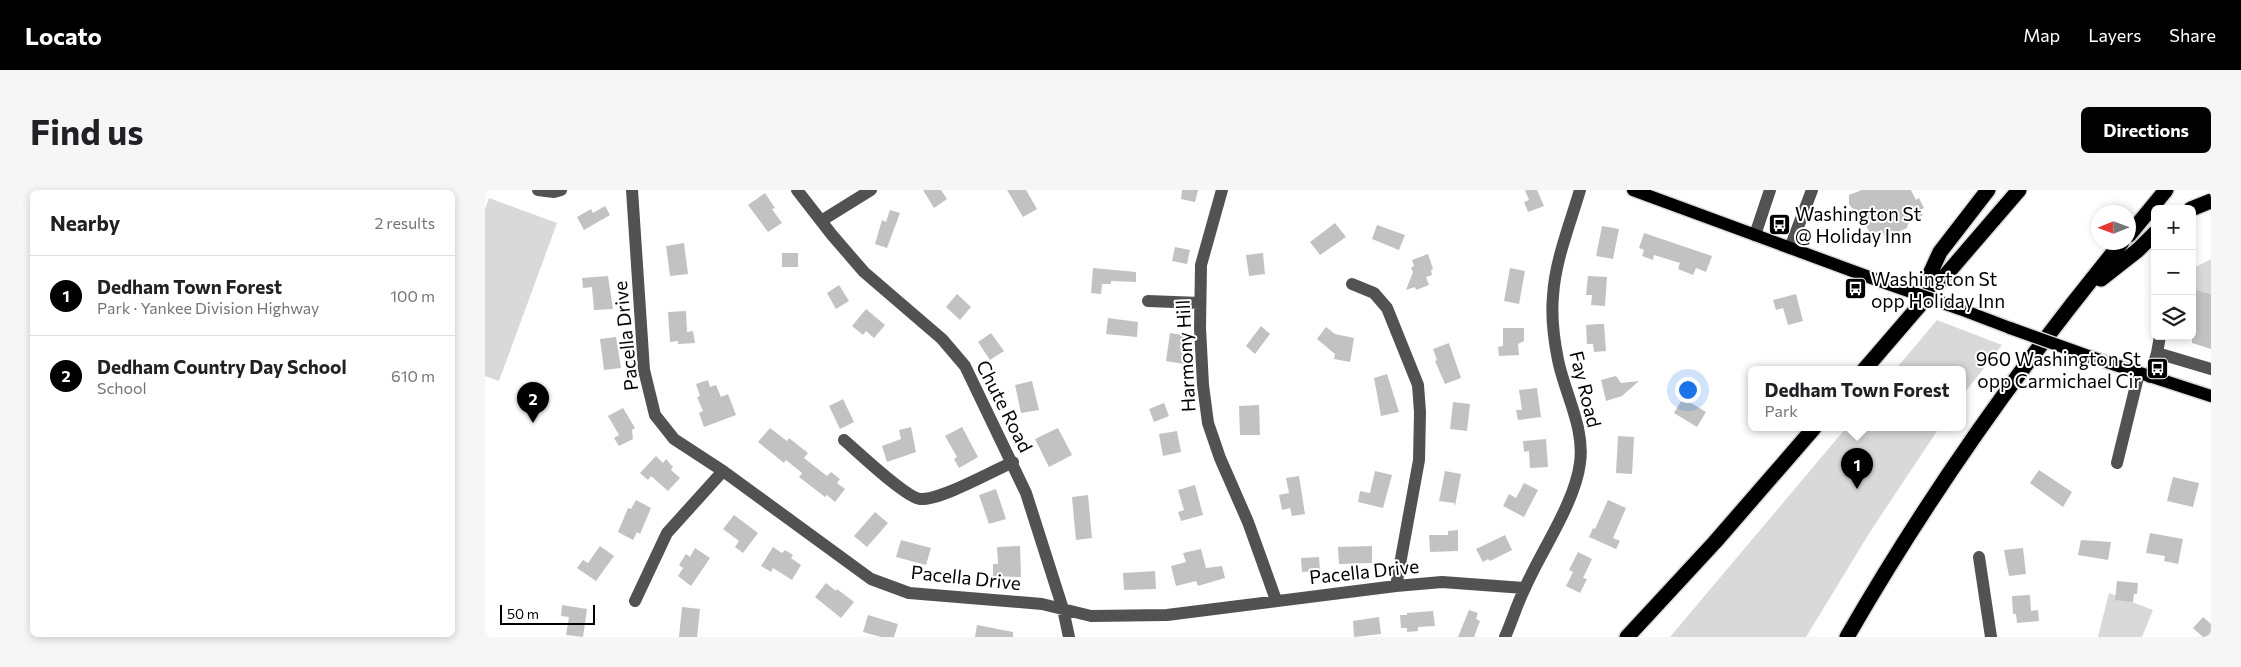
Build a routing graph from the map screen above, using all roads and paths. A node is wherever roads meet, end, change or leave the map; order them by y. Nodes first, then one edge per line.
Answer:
1 (538, 190) edge
2 (561, 190) edge
3 (632, 190) edge
4 (797, 190) edge
5 (871, 190) edge
6 (1222, 190) edge
7 (1579, 190) edge
8 (1633, 190) edge
9 (1770, 190) edge
10 (1812, 190) edge
11 (1988, 190) edge
12 (2019, 190) edge
13 (2167, 190) edge
14 (2211, 202) edge
15 (2196, 207) edge
16 (821, 221) junction
17 (2136, 227) edge
18 (1755, 235) junction
19 (2151, 237) edge
20 (1790, 248) junction
21 (2116, 250) edge
22 (1352, 284) dead end
23 (2082, 293) junction
24 (1148, 302) dead end
25 (1200, 303) junction
26 (1910, 317) junction
27 (2159, 340) edge
28 (2157, 353) junction
29 (1867, 366) edge
30 (2211, 369) edge
31 (2145, 375) junction
32 (2211, 396) edge
33 (1811, 431) edge
34 (844, 440) dead end
35 (1013, 462) junction
36 (2117, 463) dead end
37 (723, 471) junction
38 (1979, 557) dead end
39 (1396, 586) junction
40 (1524, 588) junction
41 (1276, 600) junction
42 (635, 601) dead end
43 (1063, 609) junction
44 (1069, 637) edge
45 (1505, 637) edge
46 (1627, 637) edge
47 (1847, 637) edge
48 (1991, 637) edge

1 - 2 street
3 - 37 street, Pacella Drive
4 - 16 street, Chute Road
5 - 16 street
6 - 25 street, Harmony Hill
7 - 40 street, Fay Road
8 - 18 main road
9 - 18 street
10 - 20 street
11 - 26 highway
12 - 26 highway
13 - 17 highway
14 - 15 highway
16 - 35 street, Chute Road
18 - 20 main road
19 - 23 highway
20 - 31 main road, bridge
21 - 23 highway
22 - 39 street
23 - 47 highway
24 - 25 street
25 - 41 street, Harmony Hill
26 - 29 highway
27 - 28 street
28 - 30 street
28 - 31 street
31 - 32 main road
31 - 36 street
33 - 46 highway
34 - 35 street
35 - 43 street, Chute Road
37 - 42 street
37 - 43 street, Pacella Drive
38 - 48 street
39 - 40 street, Pacella Drive
39 - 41 street, Pacella Drive
40 - 45 street, Fay Road
41 - 43 street, Pacella Drive
43 - 44 street, Chute Road

